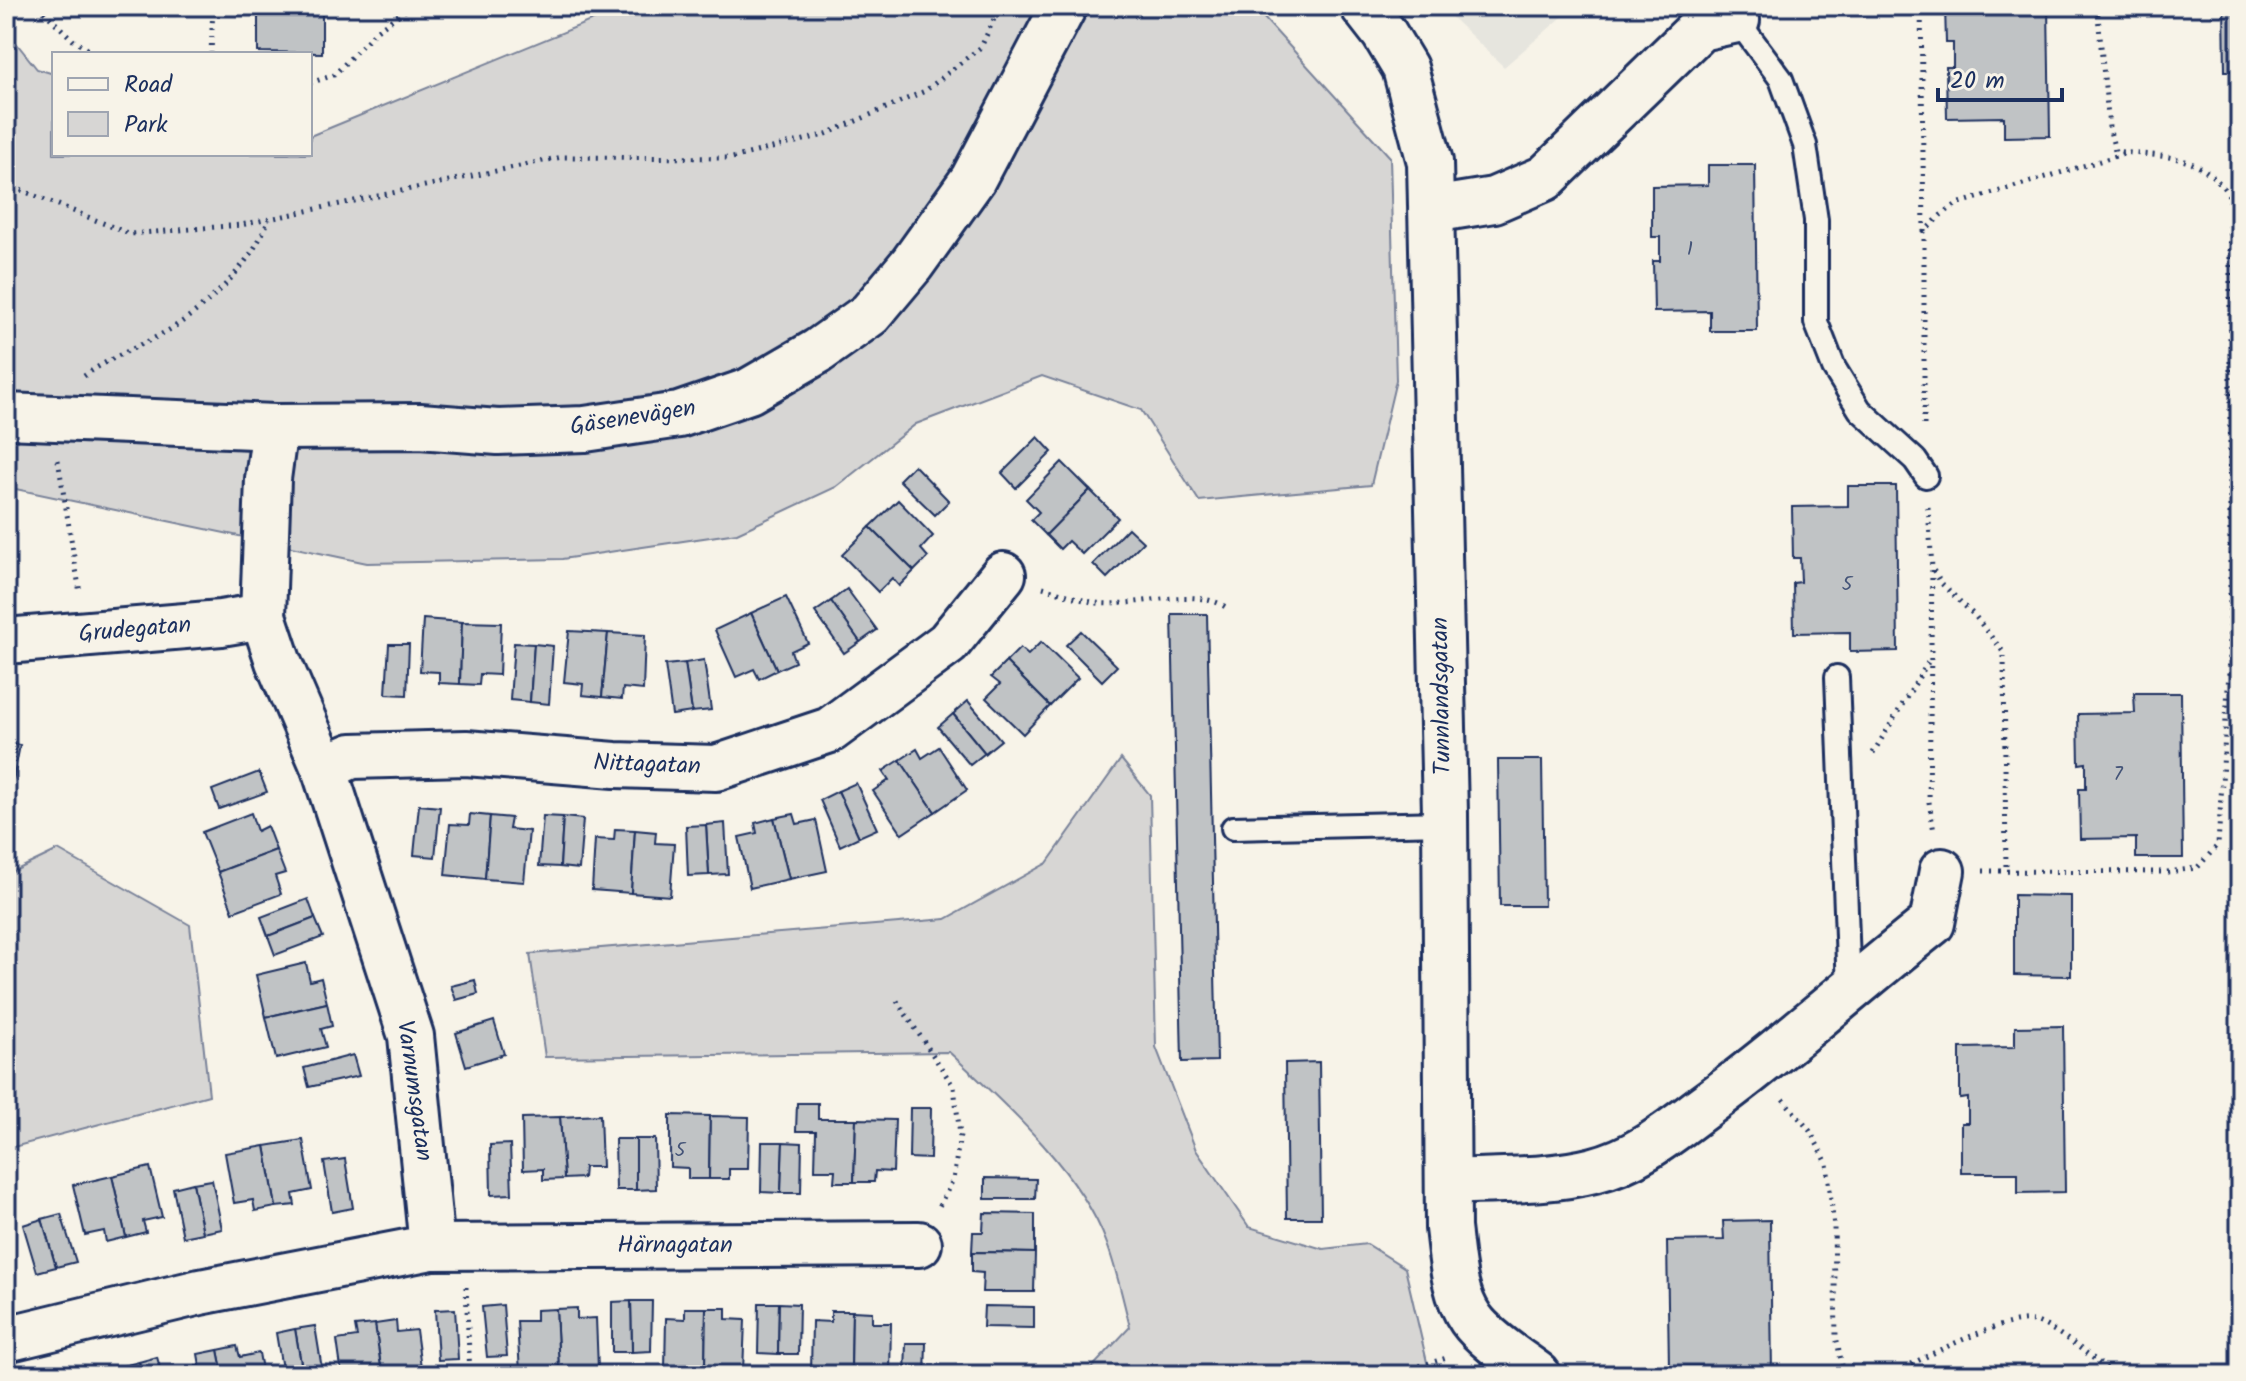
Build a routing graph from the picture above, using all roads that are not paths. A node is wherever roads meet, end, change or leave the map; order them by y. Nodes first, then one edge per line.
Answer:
1 (1064, 6) edge
2 (1363, 6) edge
3 (1737, 20) joint
4 (1432, 210) junction
5 (6, 416) edge
6 (275, 427) junction
7 (1926, 476) road end
8 (1003, 575) road end
9 (263, 616) junction
10 (6, 641) edge
11 (1837, 677) dead end
12 (324, 768) junction
13 (1445, 823) junction
14 (1233, 828) dead end
15 (1942, 871) road end
16 (1849, 989) junction
17 (1448, 1182) junction
18 (919, 1244) road end
19 (448, 1247) junction
20 (6, 1339) edge
21 (1538, 1375) edge

1 - 6 street, Gäsenevägen
2 - 4 street, Tunnlandsgatan
3 - 4 street
3 - 7 lane
4 - 13 street, Tunnlandsgatan
5 - 6 street, Gäsenevägen
6 - 9 street, Varnumsgatan
8 - 12 street, Nittagatan
9 - 10 street, Grudegatan
9 - 12 street, Varnumsgatan
11 - 16 lane
12 - 19 street, Varnumsgatan
13 - 14 lane
13 - 17 street, Tunnlandsgatan
15 - 16 street
16 - 17 street
17 - 21 street, Tunnlandsgatan
18 - 19 street, Härnagatan
19 - 20 street

